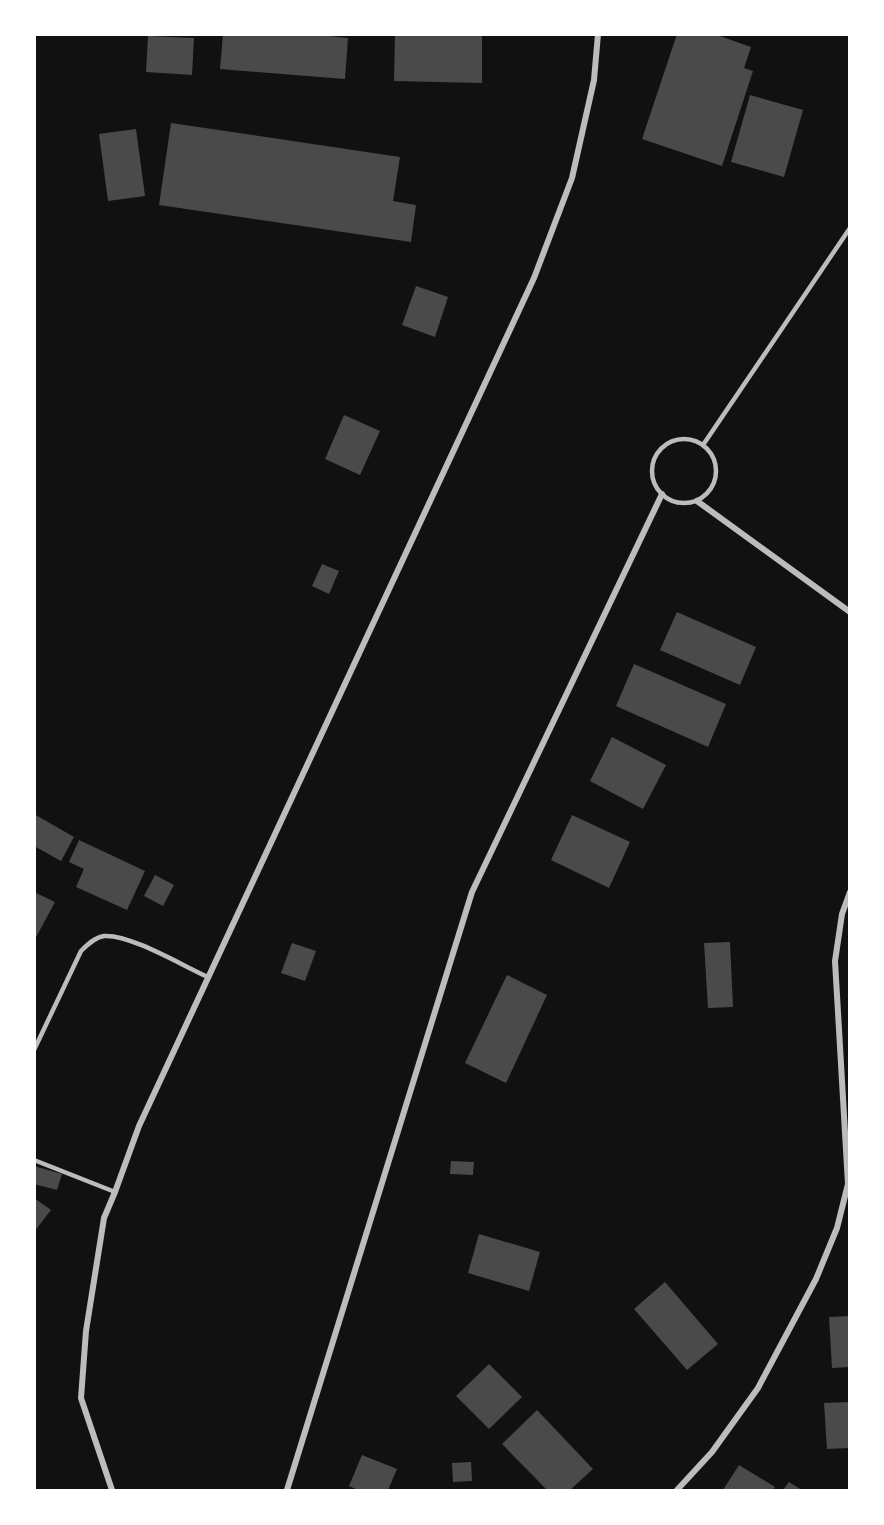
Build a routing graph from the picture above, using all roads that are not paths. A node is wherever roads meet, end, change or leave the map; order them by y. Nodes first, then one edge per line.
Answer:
1 (598, 34) edge
2 (849, 228) edge
3 (703, 445) junction
4 (662, 494) junction
5 (697, 501) junction
6 (849, 612) edge
7 (849, 892) edge
8 (208, 977) junction
9 (34, 1050) edge
10 (34, 1160) edge
11 (115, 1192) junction
12 (112, 1491) edge
13 (287, 1491) edge
14 (677, 1491) edge

1 - 8 street
2 - 3 lane
3 - 4 lane
3 - 5 lane
4 - 5 lane
4 - 13 street
5 - 6 street
7 - 14 street
8 - 9 lane
8 - 11 street
10 - 11 lane
11 - 12 street

